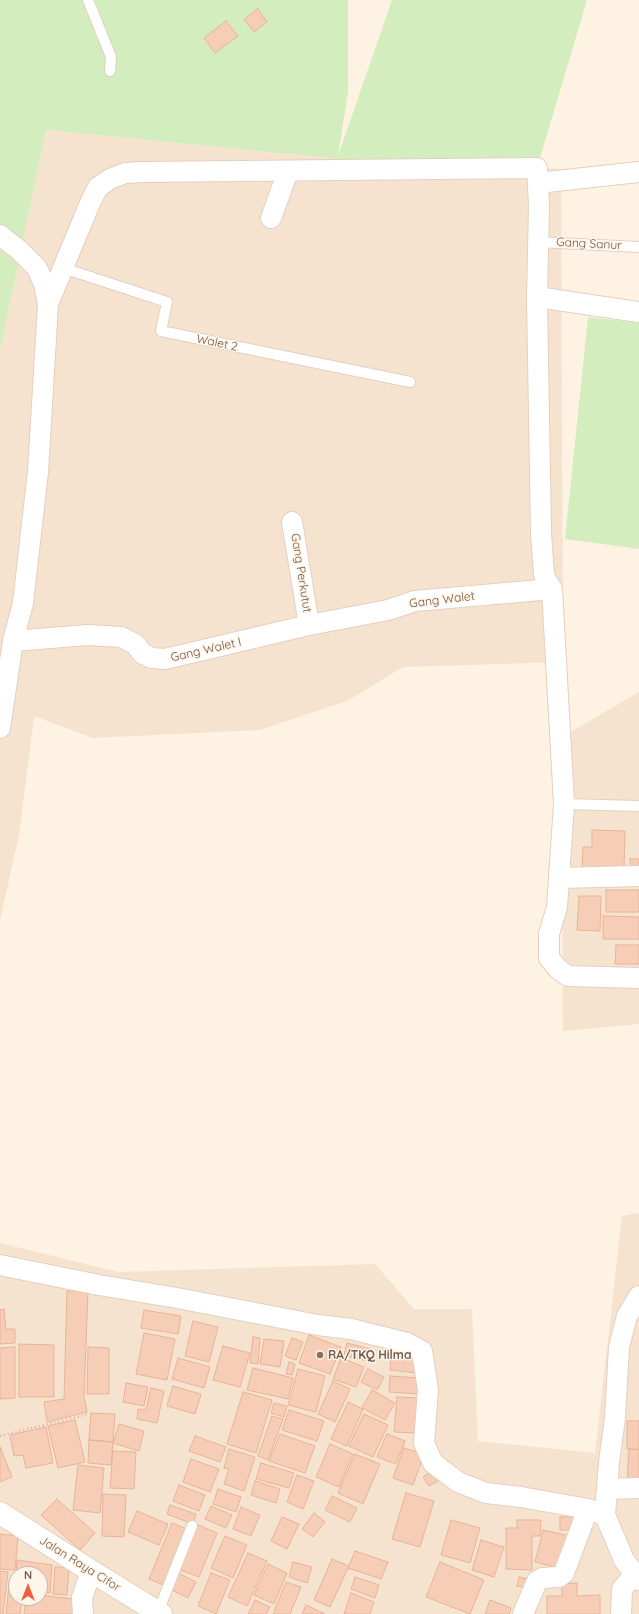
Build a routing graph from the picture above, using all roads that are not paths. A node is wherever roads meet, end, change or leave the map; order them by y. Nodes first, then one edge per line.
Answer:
1 (88, 0) edge
2 (110, 71) dead end
3 (288, 171) junction
4 (639, 172) edge
5 (538, 183) junction
6 (271, 218) dead end
7 (0, 235) edge
8 (538, 242) junction
9 (639, 247) edge
10 (63, 268) junction
11 (537, 297) junction
12 (48, 304) junction
13 (639, 312) edge
14 (410, 382) dead end
15 (292, 522) dead end
16 (552, 589) junction
17 (309, 625) junction
18 (13, 641) junction
19 (0, 728) edge
20 (564, 804) junction
21 (639, 806) edge
22 (639, 876) edge
23 (560, 878) junction
24 (639, 978) edge
25 (0, 1265) edge
26 (639, 1296) edge
27 (639, 1488) edge
28 (607, 1489) junction
29 (597, 1512) junction
30 (0, 1513) edge
31 (192, 1526) dead end
32 (91, 1571) junction
33 (637, 1577) edge
34 (160, 1613) edge
35 (83, 1614) edge
36 (523, 1614) edge
37 (621, 1614) edge

1 - 2 lane
3 - 5 street
3 - 6 street
3 - 10 street
4 - 5 street
5 - 8 street
7 - 12 street
8 - 9 lane, Gang Sanur
8 - 11 street
10 - 12 street
10 - 14 lane, Walet 2
11 - 13 street
11 - 16 street
12 - 18 street
15 - 17 street, Gang Perkutut
16 - 17 street, Gang Walet
16 - 20 street
17 - 18 street, Gang Walet I
18 - 19 street
20 - 21 lane
20 - 23 street
22 - 23 street
23 - 24 street
25 - 29 street
26 - 28 street
27 - 28 street
28 - 29 street
29 - 33 street
29 - 36 street
30 - 32 street, Jalan Raya Cifor
31 - 34 lane
32 - 34 street, Jalan Raya Cifor
32 - 35 street
33 - 37 street

